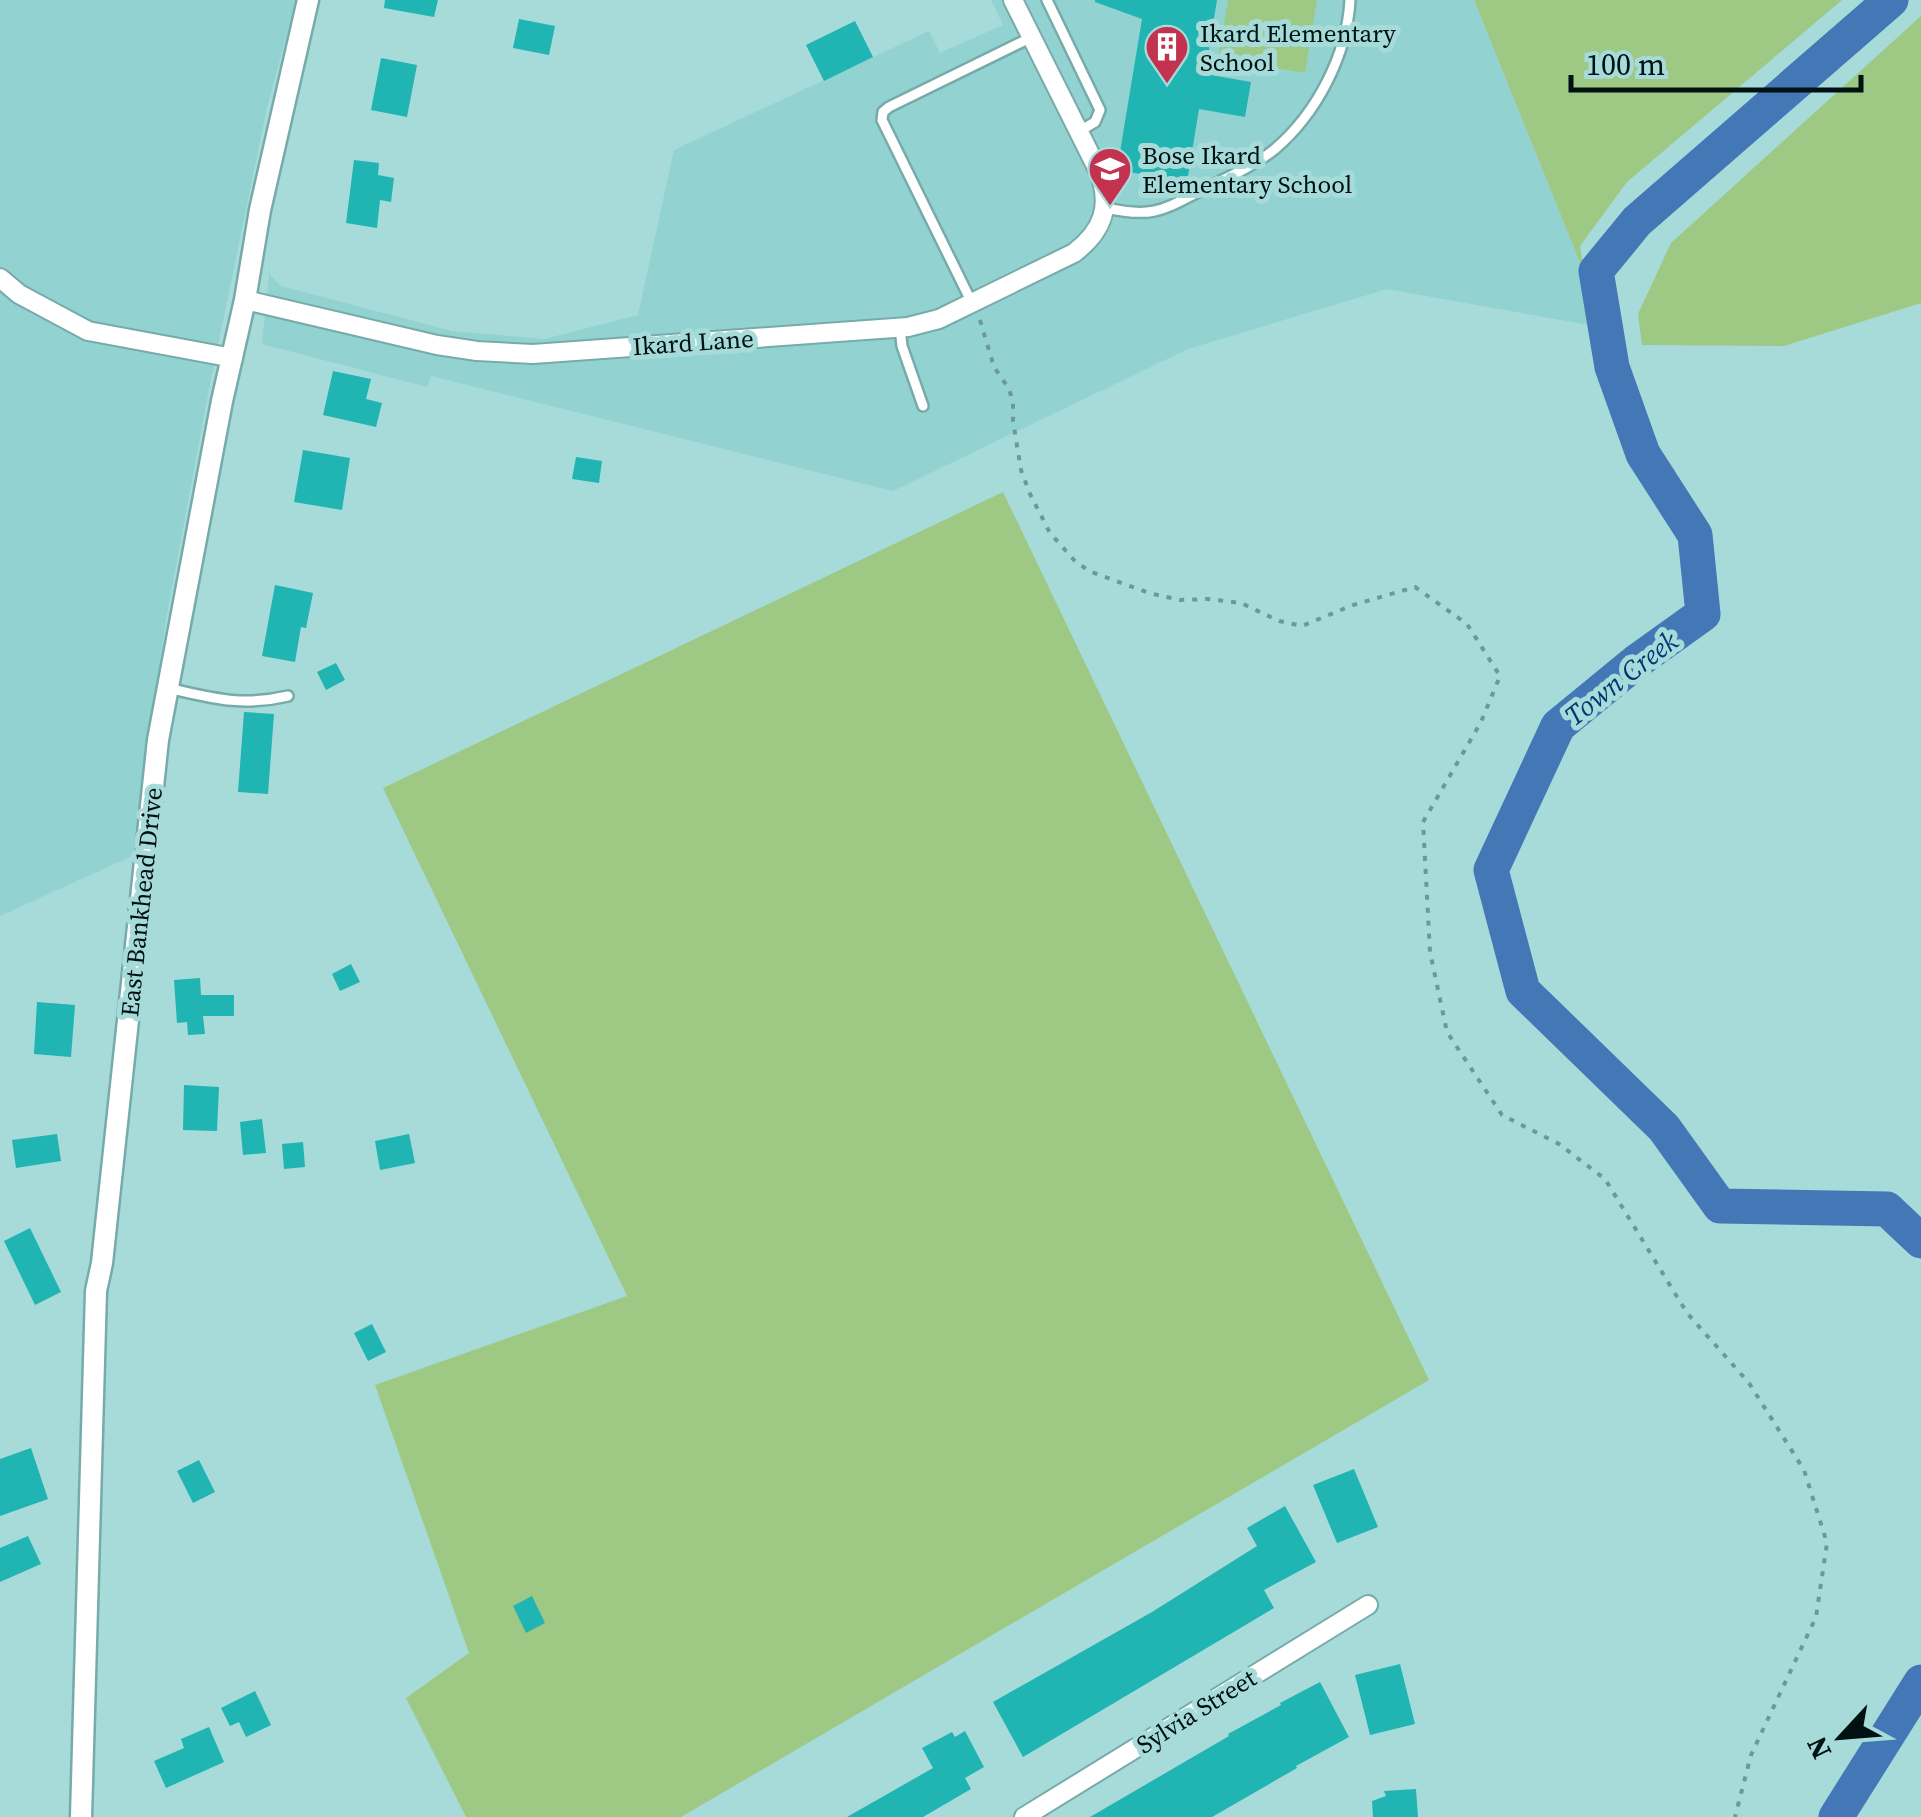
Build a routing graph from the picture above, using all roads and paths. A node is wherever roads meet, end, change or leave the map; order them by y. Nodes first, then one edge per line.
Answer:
1 (308, 0) edge
2 (1014, 0) edge
3 (1047, 0) edge
4 (1350, 0) edge
5 (1032, 37) junction
6 (1078, 132) junction
7 (1106, 208) junction
8 (0, 278) edge
9 (245, 300) junction
10 (972, 303) junction
11 (900, 328) junction
12 (233, 358) junction
13 (923, 406) dead end
14 (168, 688) junction
15 (288, 696) dead end
16 (1368, 1605) dead end
17 (81, 1817) edge
18 (1024, 1817) edge
19 (1735, 1817) edge

1 - 9 street, East Bankhead Drive
2 - 5 street
3 - 6 lane
4 - 7 lane
5 - 6 street
5 - 10 lane
6 - 7 street
7 - 10 street, Ikard Lane
8 - 12 street
9 - 11 street, Ikard Lane
9 - 12 street, East Bankhead Drive
10 - 11 street, Ikard Lane
10 - 19 path
11 - 13 lane
12 - 14 street, East Bankhead Drive
14 - 15 lane
14 - 17 street, East Bankhead Drive
16 - 18 street, Sylvia Street

